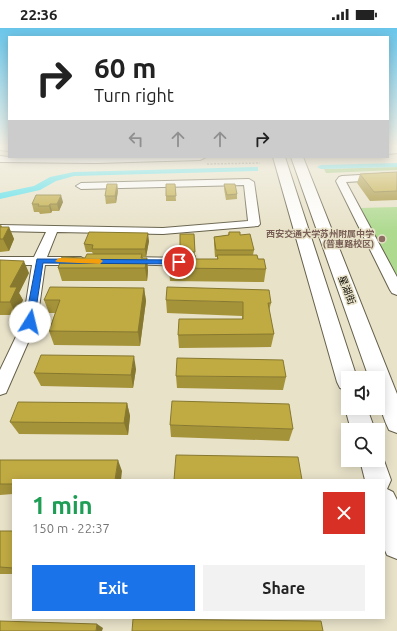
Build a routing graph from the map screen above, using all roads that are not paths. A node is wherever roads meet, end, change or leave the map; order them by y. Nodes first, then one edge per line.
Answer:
1 (286, 174) edge
2 (303, 174) edge
3 (397, 176) edge
4 (81, 186) dead end
5 (0, 228) edge
6 (53, 229) junction
7 (0, 261) edge
8 (39, 261) junction
9 (94, 261) edge
10 (117, 261) edge
11 (202, 262) edge
12 (397, 290) edge
13 (345, 371) edge
14 (0, 388) edge
15 (397, 423) edge
16 (374, 467) edge
17 (378, 479) edge
18 (385, 504) edge
19 (397, 544) edge

1 - 13 main road
2 - 15 main road, 星湖街
3 - 12 lane
4 - 6 lane
5 - 6 lane
6 - 8 lane
7 - 8 lane
8 - 9 lane
8 - 14 lane
10 - 11 lane
16 - 17 main road
18 - 19 main road

